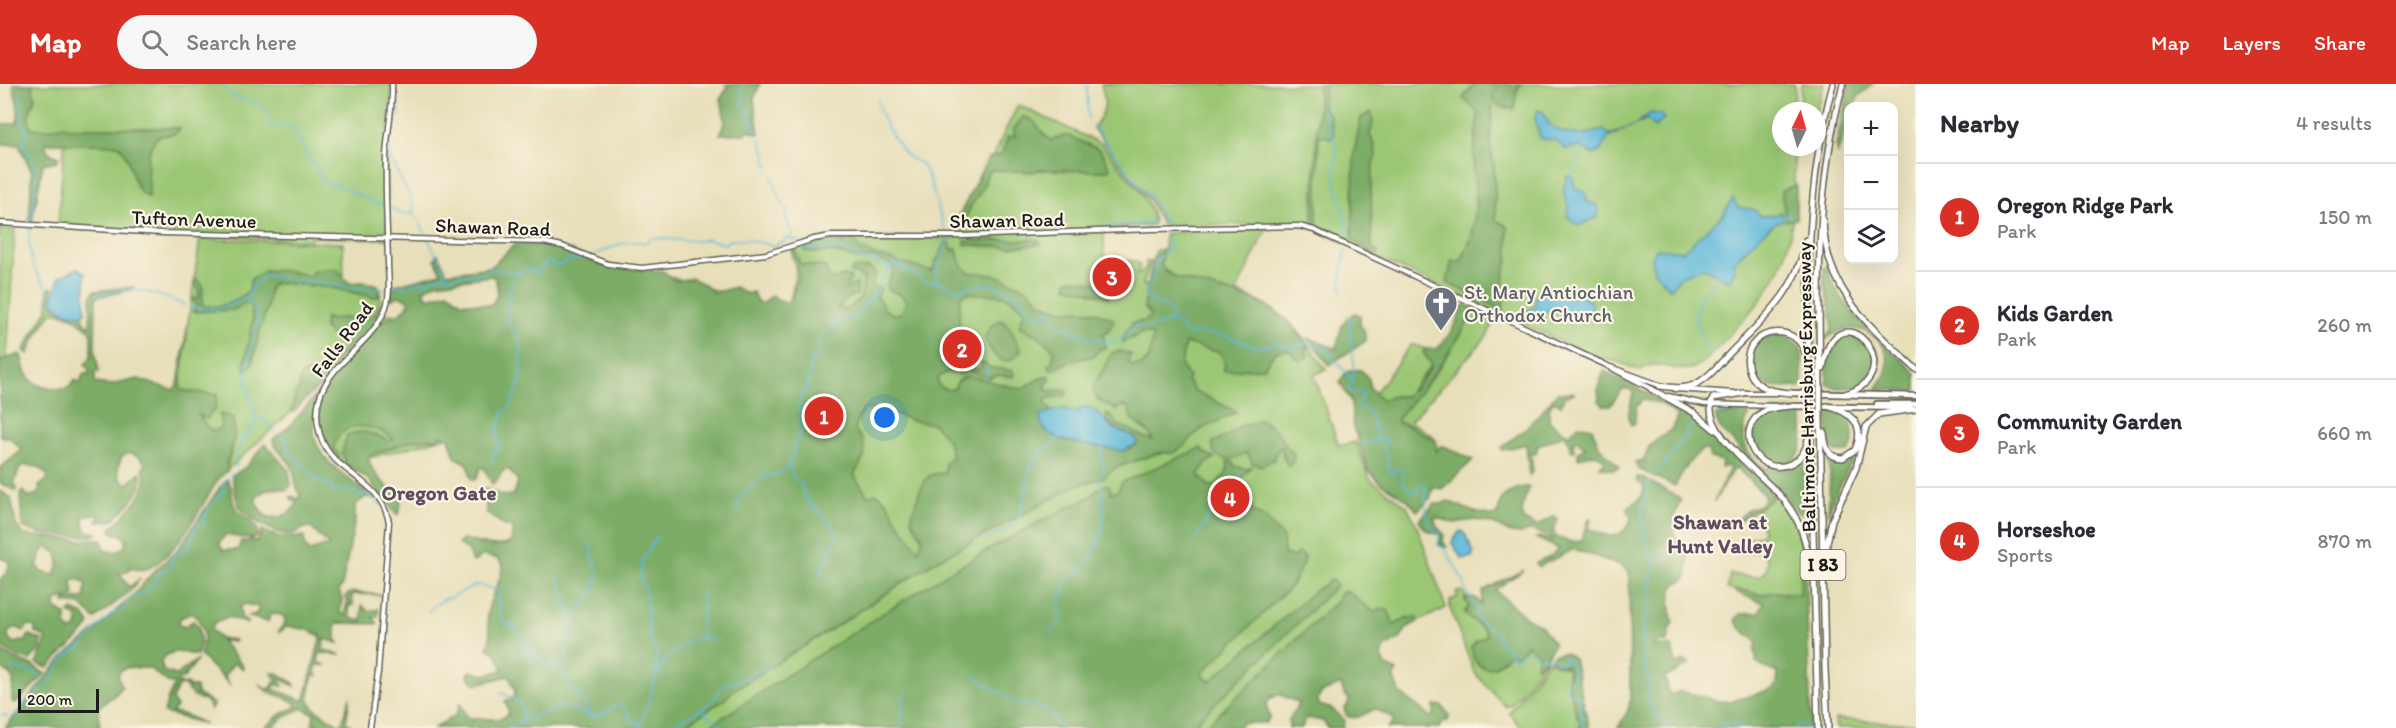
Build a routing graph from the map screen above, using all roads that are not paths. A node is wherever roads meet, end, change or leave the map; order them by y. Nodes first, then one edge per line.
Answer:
1 (392, 84) edge
2 (1833, 84) edge
3 (1843, 84) edge
4 (1821, 203) junction
5 (1810, 218) junction
6 (0, 223) edge
7 (388, 240) junction
8 (1818, 301) junction
9 (1873, 341) dead end
10 (1604, 364) junction
11 (1823, 369) junction
12 (1916, 369) edge
13 (1875, 381) dead end
14 (1809, 384) junction
15 (1659, 386) junction
16 (1821, 386) junction
17 (1651, 389) junction
18 (1744, 393) junction
19 (1791, 393) junction
20 (1845, 394) junction
21 (1916, 396) edge
22 (1711, 405) junction
23 (1791, 406) junction
24 (1827, 406) junction
25 (1916, 407) edge
26 (1822, 413) junction
27 (1810, 422) junction
28 (1823, 430) junction
29 (1720, 435) junction
30 (1826, 573) junction
31 (1813, 595) junction
32 (1828, 717) junction
33 (370, 728) edge
34 (1818, 728) edge
35 (1828, 728) edge

1 - 7 main road, Falls Road
2 - 5 highway, Baltimore-Harrisburg Expressway / I 83
3 - 4 highway, Baltimore-Harrisburg Expressway / I 83
4 - 8 highway, Baltimore-Harrisburg Expressway / I 83
4 - 12 highway
5 - 14 highway, Baltimore-Harrisburg Expressway / I 83
5 - 15 highway
6 - 7 main road, Tufton Avenue
7 - 10 main road, Shawan Road
7 - 33 main road, Falls Road
8 - 11 highway
8 - 16 highway, Baltimore-Harrisburg Expressway / I 83
9 - 11 highway
10 - 15 main road, Shawan Road
10 - 17 main road, Shawan Road
11 - 16 highway
13 - 20 highway
14 - 19 highway
14 - 27 highway, Baltimore-Harrisburg Expressway / I 83, bridge
15 - 18 main road, Shawan Road
16 - 26 highway, Baltimore-Harrisburg Expressway / I 83, bridge
17 - 22 main road, Shawan Road
17 - 29 highway
18 - 19 main road, Shawan Road
18 - 22 highway
19 - 20 main road, Shawan Road
20 - 21 main road, Shawan Road
22 - 23 main road, Shawan Road
22 - 29 highway
23 - 24 main road, Shawan Road
23 - 27 highway
24 - 25 main road, Shawan Road
24 - 28 highway
25 - 30 highway
26 - 28 highway
26 - 32 highway, Baltimore-Harrisburg Expressway / I 83
27 - 31 highway, Baltimore-Harrisburg Expressway / I 83
28 - 30 highway
29 - 31 highway
30 - 32 highway
31 - 34 highway, Baltimore-Harrisburg Expressway / I 83
32 - 35 highway, Baltimore-Harrisburg Expressway / I 83

